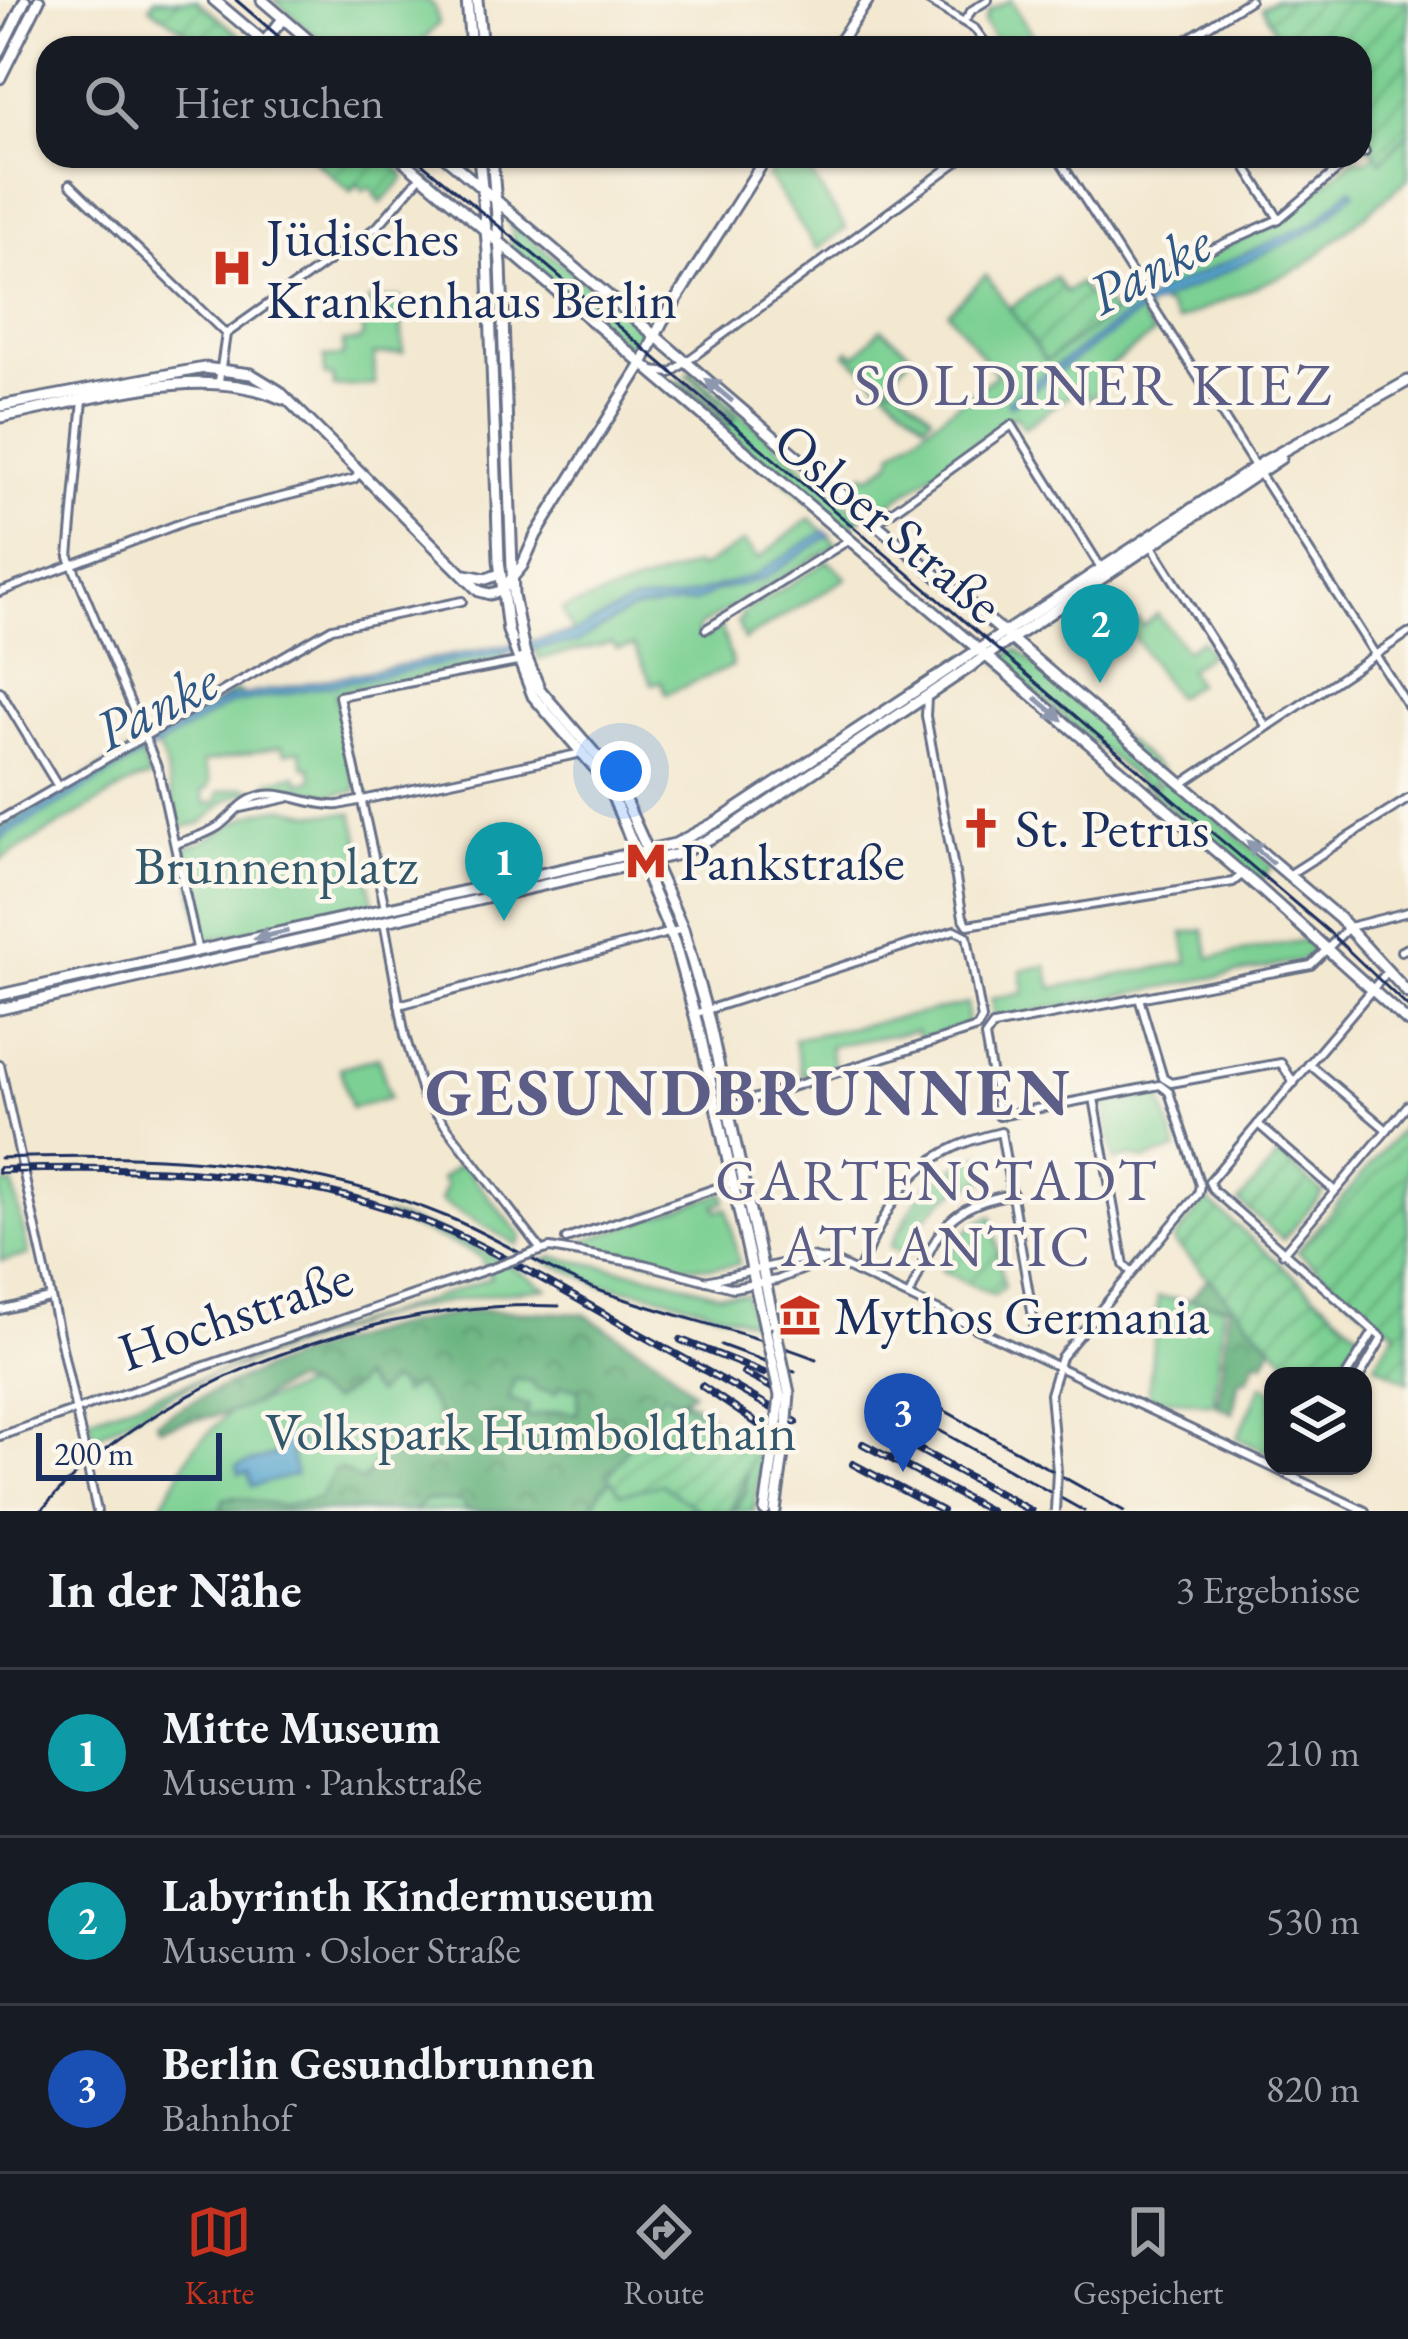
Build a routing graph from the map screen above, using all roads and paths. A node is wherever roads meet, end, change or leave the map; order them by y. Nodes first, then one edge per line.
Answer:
1 (25, 0) edge
2 (39, 0) edge
3 (214, 0) edge
4 (262, 0) edge
5 (467, 0) edge
6 (477, 0) edge
7 (868, 0) edge
8 (927, 0) edge
9 (988, 0) edge
10 (1250, 0) edge
11 (284, 19) junction
12 (964, 22) junction
13 (475, 24) junction
14 (256, 36) edge
15 (273, 36) edge
16 (304, 36) edge
17 (474, 36) edge
18 (478, 36) edge
19 (843, 36) edge
20 (982, 36) edge
21 (1192, 36) edge
22 (0, 51) edge
23 (0, 77) edge
24 (412, 168) edge
25 (459, 168) edge
26 (480, 168) edge
27 (493, 168) edge
28 (759, 168) edge
29 (949, 168) edge
30 (1066, 168) edge
31 (1247, 168) edge
32 (1339, 169) edge
33 (421, 176) junction
34 (70, 184) dead end
35 (483, 189) junction
36 (496, 201) junction
37 (1279, 219) junction
38 (487, 232) junction
39 (500, 243) junction
40 (1138, 282) junction
41 (226, 334) junction
42 (655, 335) junction
43 (686, 362) junction
44 (220, 368) junction
45 (647, 368) junction
46 (215, 381) junction
47 (1408, 381) edge
48 (83, 396) junction
49 (292, 404) junction
50 (0, 406) edge
51 (0, 417) edge
52 (1258, 470) junction
53 (361, 472) junction
54 (1239, 483) junction
55 (876, 523) junction
56 (536, 536) junction
57 (849, 540) junction
58 (1152, 546) junction
59 (512, 562) junction
60 (72, 564) junction
61 (1101, 568) junction
62 (500, 574) junction
63 (466, 575) junction
64 (512, 578) junction
65 (501, 591) junction
66 (0, 592) edge
67 (462, 601) dead end
68 (706, 629) dead end
69 (1408, 633) edge
70 (1007, 635) junction
71 (517, 642) junction
72 (982, 651) junction
73 (1375, 654) junction
74 (519, 657) junction
75 (0, 691) edge
76 (920, 694) junction
77 (1408, 706) edge
78 (1265, 726) junction
79 (146, 739) junction
80 (587, 750) junction
81 (1181, 784) junction
82 (57, 787) junction
83 (1408, 799) edge
84 (362, 802) junction
85 (0, 820) edge
86 (175, 844) junction
87 (635, 853) junction
88 (651, 856) junction
89 (640, 865) junction
90 (1243, 874) junction
91 (1288, 876) junction
92 (386, 910) junction
93 (1408, 912) edge
94 (383, 923) junction
95 (1349, 927) junction
96 (683, 929) junction
97 (671, 933) junction
98 (1330, 949) junction
99 (198, 952) junction
100 (1387, 972) junction
101 (1372, 990) junction
102 (1408, 993) edge
103 (3, 994) edge
104 (1139, 998) junction
105 (399, 1005) junction
106 (4, 1008) edge
107 (700, 1012) junction
108 (1408, 1022) edge
109 (1310, 1064) junction
110 (0, 1065) edge
111 (1294, 1083) junction
112 (1094, 1098) junction
113 (1408, 1106) edge
114 (728, 1108) junction
115 (1258, 1124) junction
116 (1387, 1130) junction
117 (737, 1181) junction
118 (1204, 1185) junction
119 (1335, 1191) junction
120 (1013, 1193) junction
121 (581, 1235) junction
122 (566, 1240) dead end
123 (537, 1251) junction
124 (1283, 1253) junction
125 (580, 1256) junction
126 (826, 1260) junction
127 (756, 1268) junction
128 (1131, 1272) junction
129 (858, 1273) junction
130 (706, 1281) junction
131 (760, 1284) junction
132 (909, 1296) junction
133 (51, 1298) junction
134 (0, 1310) edge
135 (1035, 1329) dead end
136 (1374, 1331) junction
137 (1057, 1366) junction
138 (1352, 1367) edge
139 (1366, 1367) edge
140 (76, 1410) junction
141 (0, 1436) edge
142 (779, 1444) junction
143 (98, 1511) edge
144 (765, 1511) edge
145 (775, 1511) edge
146 (1055, 1511) edge
147 (1365, 1511) edge

1 - 22 main road
2 - 23 main road
3 - 14 main road
4 - 11 main road
5 - 13 main road
6 - 13 main road
7 - 19 main road
8 - 12 street
9 - 12 street
10 - 21 street
11 - 15 main road
11 - 16 main road
12 - 20 street
13 - 17 main road
13 - 18 main road
24 - 33 main road, Osloer Straße
25 - 35 main road, Osloer Straße
26 - 35 main road
27 - 36 main road
28 - 42 main road
29 - 43 street
30 - 40 street
31 - 37 street
32 - 37 street
33 - 38 main road, Osloer Straße
33 - 41 street
34 - 41 street
35 - 36 main road, Osloer Straße
35 - 38 main road
36 - 39 main road
36 - 42 main road, Osloer Straße
37 - 40 street
38 - 39 main road, Osloer Straße
38 - 62 main road
39 - 45 main road, Osloer Straße
39 - 59 main road
40 - 52 street
41 - 44 street
42 - 43 main road, Osloer Straße
42 - 45 main road
43 - 45 street
55 -> 43 main road, Osloer Straße
44 - 46 street
44 - 48 main road
44 - 49 main road
45 - 56 main road
45 - 57 main road, Osloer Straße
46 - 48 main road
46 - 49 main road
47 - 52 main road
48 - 50 main road
48 - 51 main road
48 - 60 street
49 - 53 main road
52 - 54 main road
52 - 73 street
53 - 60 street
53 - 63 main road
54 - 58 main road
54 - 61 main road
55 - 61 street
55 - 70 main road, Osloer Straße
56 - 59 main road
56 - 64 main road
57 - 68 street
57 - 72 main road, Osloer Straße
58 - 70 main road
58 - 78 street
59 - 62 main road
59 - 64 main road
60 - 66 street
60 - 79 street
61 - 70 main road
62 - 63 main road
62 - 65 main road
63 - 65 main road
64 - 65 main road
64 - 71 main road
65 - 71 main road
67 - 79 street
69 - 73 street
70 - 72 main road
70 - 81 main road, Osloer Straße
71 - 74 main road, bridge
72 - 76 main road
72 -> 90 main road, Osloer Straße
73 - 77 street
73 - 78 street
74 - 80 main road
74 - 84 street
75 - 82 street
76 - 88 main road
76 - 90 street
78 - 81 street
79 - 82 street
79 - 86 street
80 - 84 street
80 - 87 main road
80 - 88 main road
91 -> 81 main road, Osloer Straße
82 - 85 street
83 - 91 street
84 - 86 street
84 - 92 street
86 - 99 street
87 - 88 main road
87 - 89 main road
87 - 92 main road
88 - 89 main road
88 - 96 main road
89 - 94 main road
89 - 97 main road
90 - 98 main road, Osloer Straße
91 - 95 main road, Osloer Straße
92 - 94 street
92 -> 99 main road
93 - 95 street
94 - 105 street
94 - 106 main road
95 - 98 street
95 - 100 main road, Osloer Straße
96 - 97 street
96 - 107 main road
97 - 105 street
97 - 107 main road
98 - 101 main road, Osloer Straße
98 - 104 street
99 - 103 main road
100 - 101 street
100 - 102 main road, Osloer Straße
101 - 108 main road, Osloer Straße
101 - 109 street
103 - 106 main road
104 - 111 street
104 - 112 street
105 - 123 street
107 - 114 main road
107 - 114 street
107 - 117 main road
109 - 111 street
109 - 116 street
110 - 133 street
111 - 115 street
112 - 118 street
112 - 128 street
113 - 116 street
114 - 117 main road
115 - 118 street
115 - 119 street
116 - 119 street
117 - 121 street
117 - 127 main road
118 - 124 street
118 - 128 street
119 - 124 street
120 - 129 street
120 - 132 street
120 - 135 street
121 - 122 street
121 - 125 street
123 - 125 street
123 - 140 street, Hochstraße, bridge
124 - 136 street
125 - 130 street
126 - 127 street
126 - 129 street
126 - 131 street
127 - 130 street
127 - 131 main road
128 - 137 street
129 - 132 street
130 - 131 street
131 - 142 main road, bridge
132 - 137 street
133 - 134 street
133 - 140 street
136 - 138 street
136 - 139 street
137 - 146 street, bridge
137 - 147 street
140 - 141 street, Hochstraße
140 - 143 street, bridge
142 - 144 main road
142 - 145 main road

